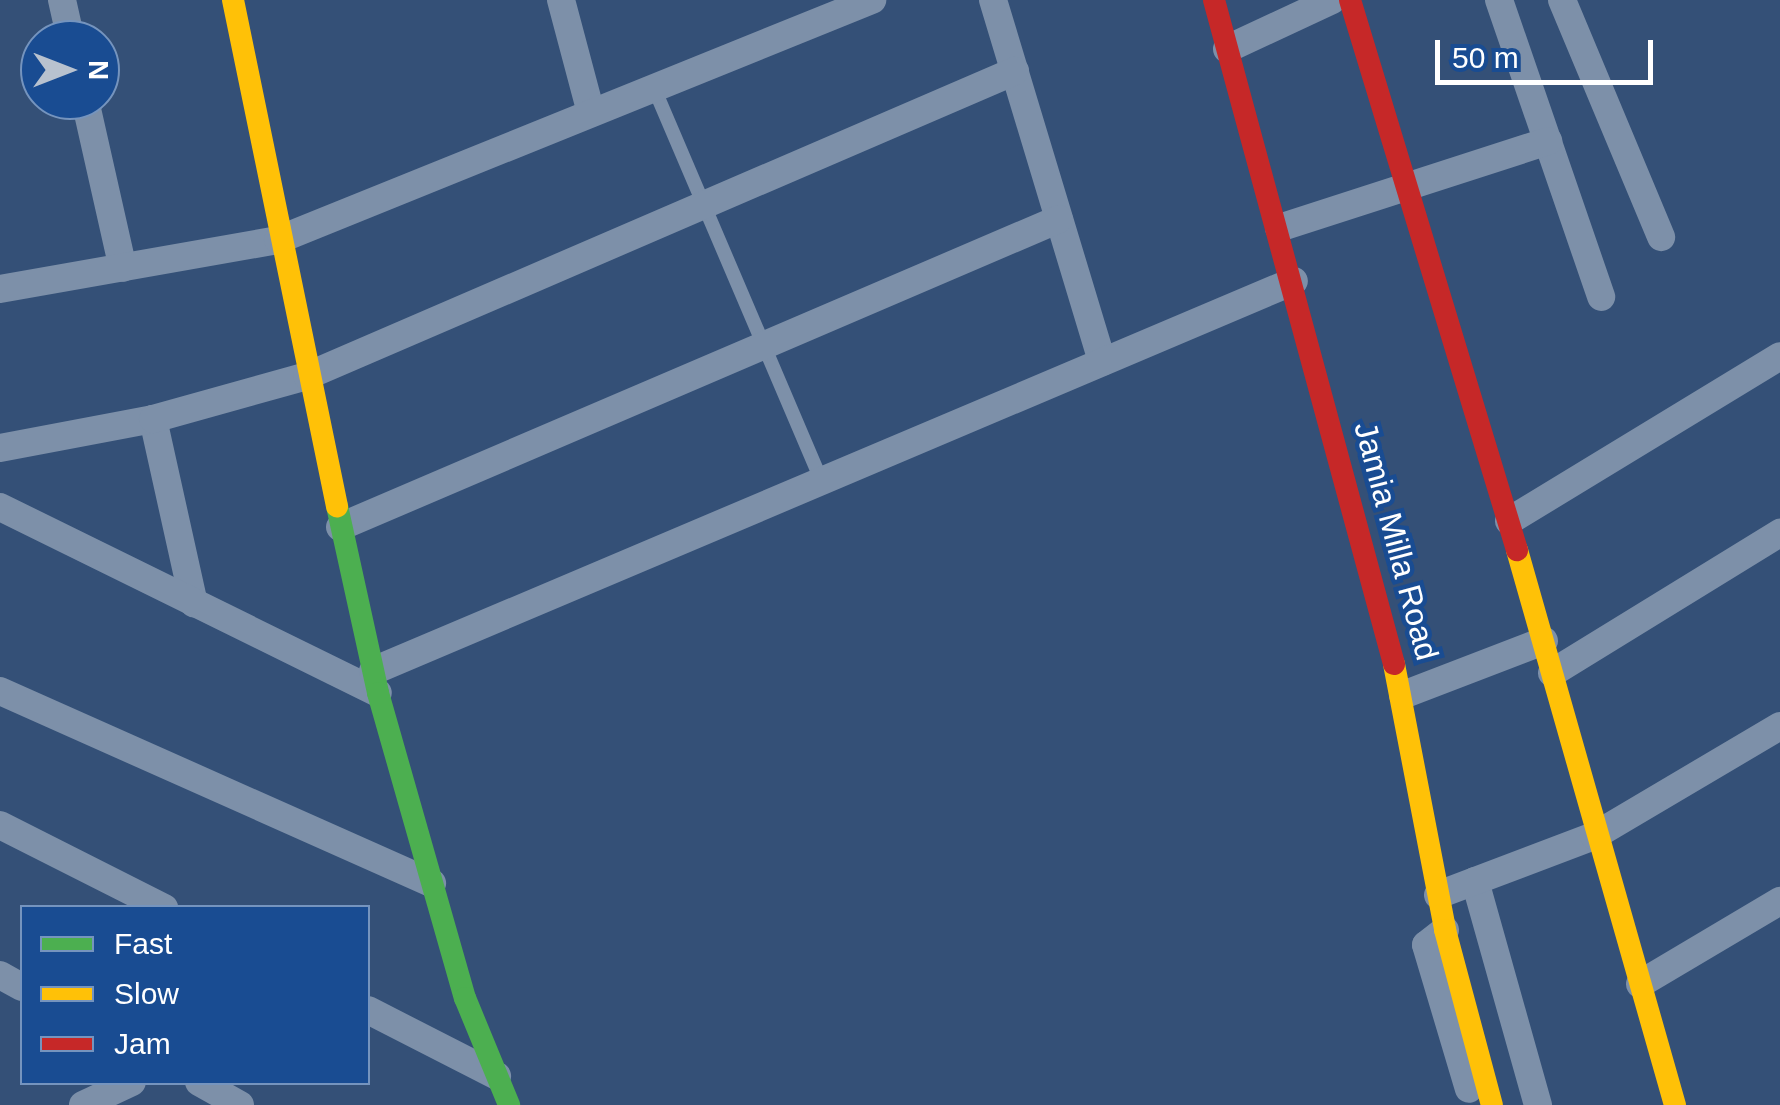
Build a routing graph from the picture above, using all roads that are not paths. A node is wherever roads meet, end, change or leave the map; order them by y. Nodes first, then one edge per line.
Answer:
1 (234, 0) edge
2 (561, 0) edge
3 (872, 0) edge
4 (993, 0) edge
5 (1214, 0) edge
6 (1332, 0) edge
7 (1350, 0) edge
8 (1499, 0) edge
9 (1562, 0) edge
10 (1227, 49) junction
11 (1015, 72) junction
12 (654, 88) junction
13 (591, 113) junction
14 (89, 120) edge
15 (1548, 141) junction
16 (1409, 189) junction
17 (702, 206) junction
18 (1059, 219) junction
19 (1279, 228) junction
20 (1661, 237) dead end
21 (278, 240) junction
22 (123, 268) junction
23 (1294, 281) junction
24 (0, 289) edge
25 (1602, 296) dead end
26 (762, 342) junction
27 (1780, 356) edge
28 (1102, 362) junction
29 (307, 376) junction
30 (154, 419) junction
31 (0, 448) edge
32 (822, 482) junction
33 (0, 507) edge
34 (1509, 521) junction
35 (340, 528) junction
36 (1780, 532) edge
37 (194, 604) junction
38 (1544, 641) junction
39 (1552, 674) junction
40 (375, 682) junction
41 (0, 691) edge
42 (1403, 695) junction
43 (1780, 726) edge
44 (0, 825) edge
45 (1594, 836) junction
46 (1475, 881) junction
47 (432, 883) junction
48 (158, 905) edge
49 (1779, 907) edge
50 (1442, 912) junction
51 (1640, 984) junction
52 (370, 1011) edge
53 (497, 1076) junction
54 (126, 1085) edge
55 (203, 1085) edge
56 (83, 1105) edge
57 (240, 1105) edge
58 (509, 1105) edge
59 (1474, 1105) edge
60 (1492, 1105) edge
61 (1538, 1105) edge
62 (1676, 1105) edge

1 - 21 street
2 - 13 street
3 - 12 street
4 - 11 street
5 - 10 street, Jamia Milla Road
6 - 10 street
7 - 16 street
8 - 15 street
9 - 20 street
10 - 19 street, Jamia Milla Road
11 - 17 street
11 - 18 street
12 - 13 street
12 - 17 lane
13 - 21 street
14 - 22 street
15 - 16 street
15 - 25 street
16 - 19 street
16 - 34 street
17 - 26 lane
17 - 29 street
18 - 26 street
18 - 28 street
19 - 23 street, Jamia Milla Road
21 - 22 street
21 - 29 street
22 - 24 street
23 - 28 street
23 - 42 street, Jamia Milla Road
26 - 32 lane
26 - 35 street
27 - 34 street
28 - 32 street
29 - 30 street
29 - 35 street
30 - 31 street
30 - 37 street
32 - 40 street
33 - 37 street
34 - 38 street
35 - 40 street
36 - 39 street
37 - 40 street
38 - 39 street
38 - 42 street
39 - 45 street
40 - 47 street
41 - 47 street
42 - 50 street, Jamia Milla Road
43 - 45 street
44 - 48 street
45 - 46 street
45 - 51 street
46 - 50 street
46 - 61 street
47 - 53 street
49 - 51 street
50 - 59 street
50 - 60 street, Jamia Milla Road
51 - 62 street
52 - 53 street
53 - 58 street
54 - 56 street
55 - 57 street

